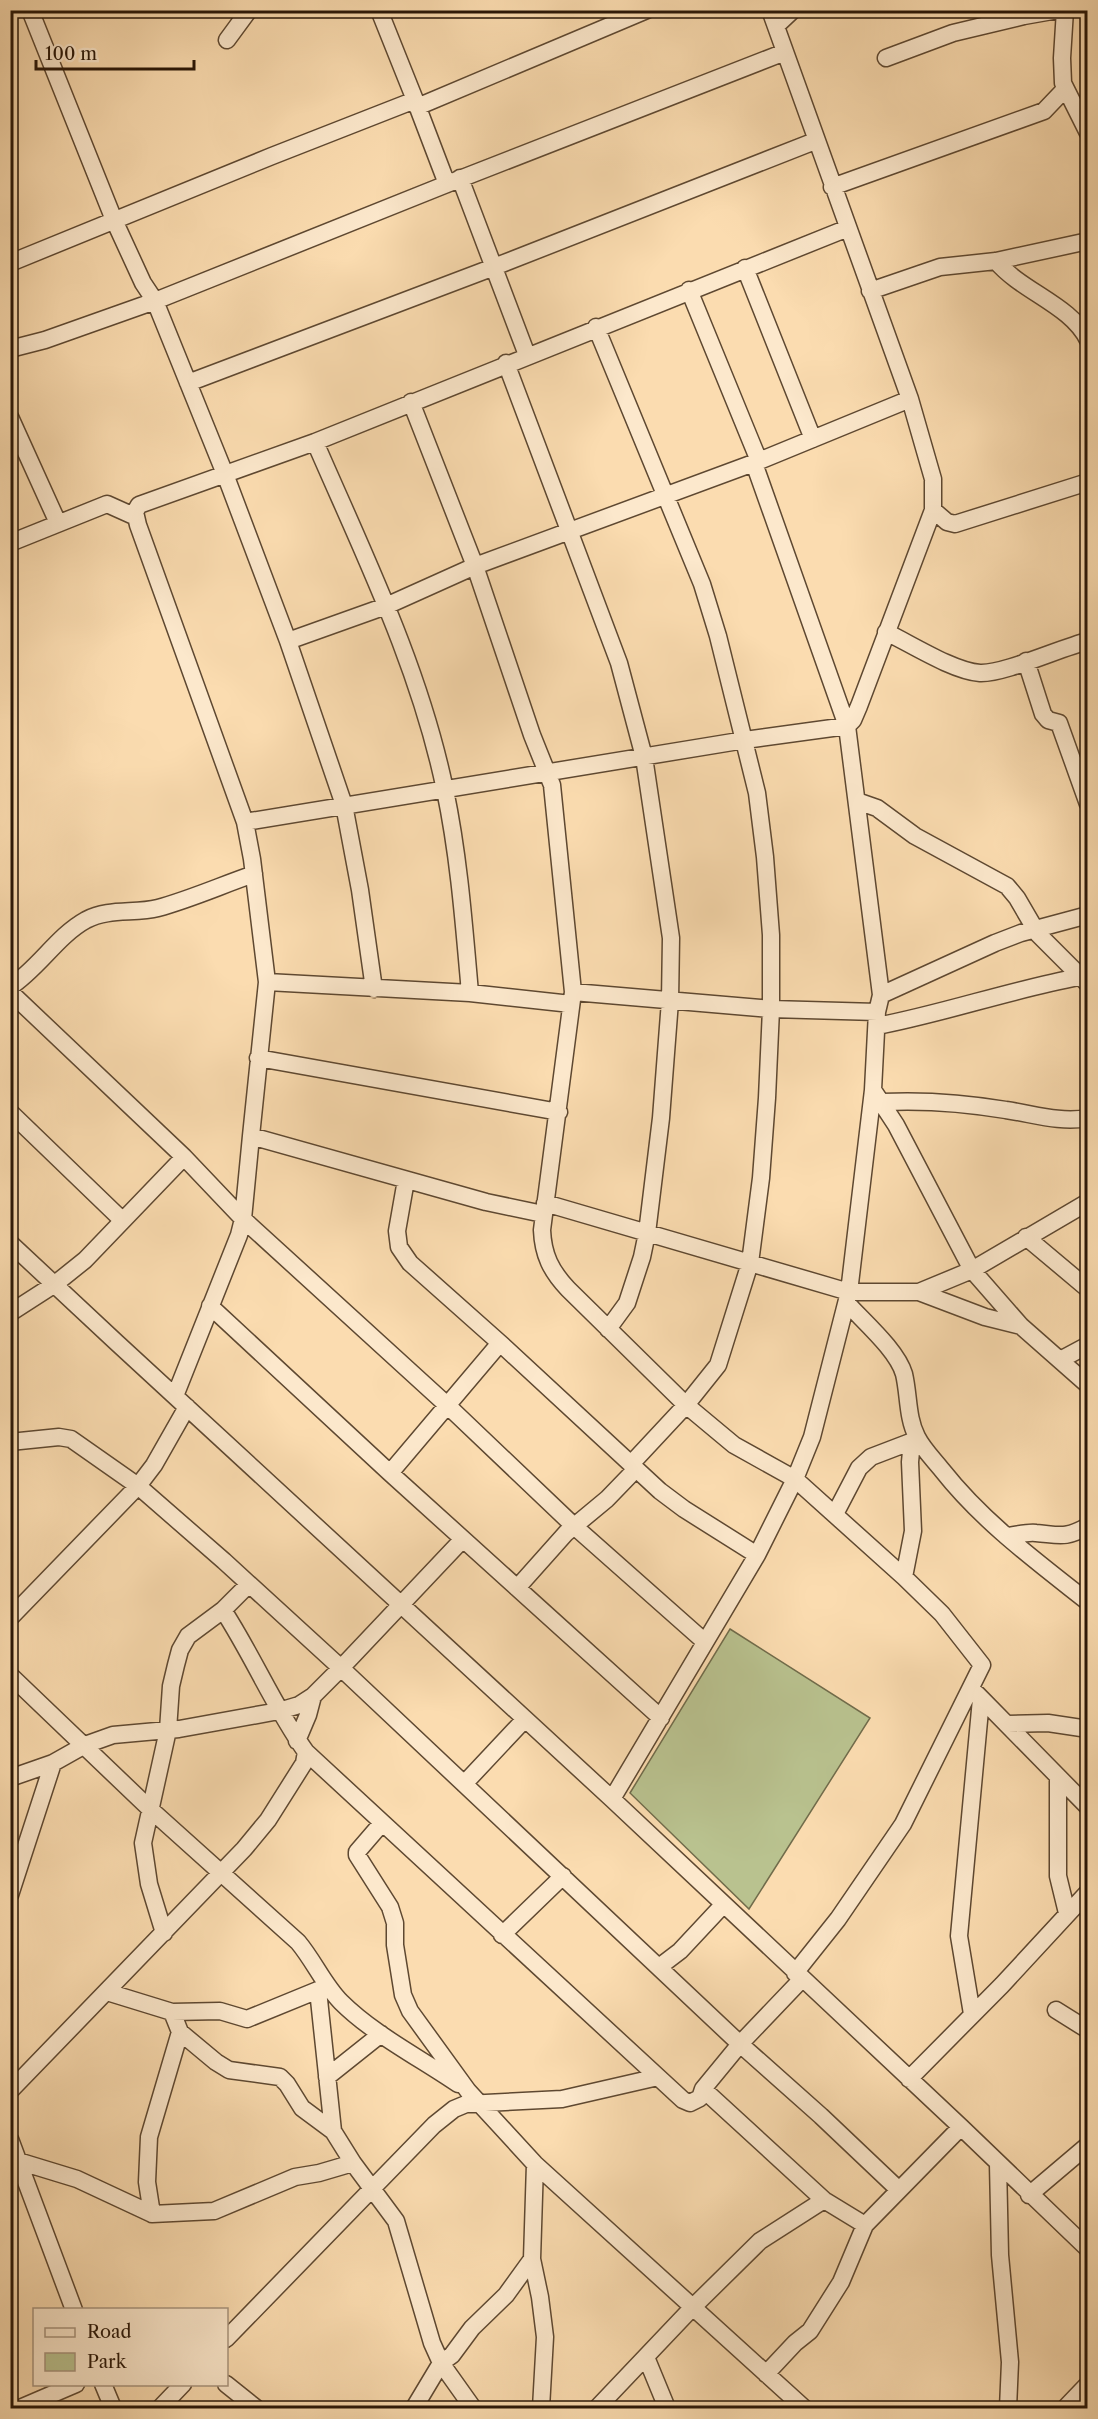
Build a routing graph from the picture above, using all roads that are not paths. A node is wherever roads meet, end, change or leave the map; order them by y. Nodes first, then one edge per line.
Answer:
1 (30, 10) edge
2 (249, 10) edge
3 (380, 10) edge
4 (647, 10) edge
5 (793, 10) edge
6 (1058, 10) edge
7 (1065, 10) edge
8 (773, 18) edge
9 (227, 40) dead end
10 (785, 52) junction
11 (886, 58) dead end
12 (1065, 89) junction
13 (416, 104) junction
14 (1088, 133) edge
15 (815, 141) junction
16 (454, 181) junction
17 (832, 187) junction
18 (114, 220) junction
19 (848, 228) junction
20 (1088, 241) edge
21 (996, 261) junction
22 (10, 263) edge
23 (494, 267) junction
24 (745, 268) junction
25 (688, 290) junction
26 (870, 291) junction
27 (155, 301) junction
28 (596, 327) junction
29 (1088, 340) edge
30 (10, 349) edge
31 (527, 355) junction
32 (507, 363) junction
33 (188, 383) junction
34 (910, 399) junction
35 (411, 402) junction
36 (10, 417) edge
37 (813, 439) junction
38 (315, 441) junction
39 (756, 462) junction
40 (225, 474) junction
41 (1088, 482) edge
42 (666, 497) junction
43 (933, 510) junction
44 (136, 517) junction
45 (58, 523) junction
46 (571, 532) junction
47 (10, 543) edge
48 (475, 566) junction
49 (386, 606) junction
50 (886, 632) junction
51 (288, 641) junction
52 (1088, 641) edge
53 (1026, 661) junction
54 (847, 726) junction
55 (745, 740) junction
56 (644, 757) junction
57 (549, 772) junction
58 (445, 789) junction
59 (857, 801) junction
60 (1088, 804) edge
61 (344, 805) junction
62 (245, 822) junction
63 (254, 874) junction
64 (1088, 915) edge
65 (1036, 929) junction
66 (1083, 980) edge
67 (267, 982) junction
68 (10, 987) edge
69 (374, 989) junction
70 (10, 992) edge
71 (470, 993) junction
72 (881, 995) junction
73 (572, 998) junction
74 (670, 1001) junction
75 (771, 1009) junction
76 (877, 1019) junction
77 (258, 1058) junction
78 (877, 1096) junction
79 (10, 1112) edge
80 (559, 1112) junction
81 (1088, 1118) edge
82 (251, 1136) junction
83 (184, 1157) junction
84 (406, 1180) junction
85 (1088, 1202) edge
86 (544, 1209) junction
87 (243, 1219) junction
88 (122, 1220) junction
89 (647, 1233) junction
90 (1026, 1237) junction
91 (10, 1243) edge
92 (750, 1263) junction
93 (972, 1270) junction
94 (55, 1284) junction
95 (1088, 1289) edge
96 (919, 1292) junction
97 (848, 1298) junction
98 (210, 1306) junction
99 (10, 1313) edge
100 (1021, 1326) junction
101 (608, 1329) junction
102 (500, 1343) junction
103 (1088, 1345) edge
104 (1060, 1360) junction
105 (1088, 1385) edge
106 (181, 1401) junction
107 (686, 1405) junction
108 (448, 1406) junction
109 (915, 1440) junction
110 (10, 1442) edge
111 (634, 1466) junction
112 (390, 1473) junction
113 (795, 1479) junction
114 (138, 1486) junction
115 (835, 1514) junction
116 (574, 1526) junction
117 (1088, 1526) edge
118 (1006, 1536) junction
119 (463, 1539) junction
120 (757, 1555) junction
121 (904, 1577) junction
122 (249, 1584) junction
123 (517, 1588) junction
124 (1088, 1602) edge
125 (400, 1604) junction
126 (223, 1610) junction
127 (10, 1618) edge
128 (705, 1642) junction
129 (342, 1668) junction
130 (10, 1675) edge
131 (976, 1693) junction
132 (313, 1696) junction
133 (279, 1711) junction
134 (661, 1718) junction
135 (525, 1719) junction
136 (1008, 1724) junction
137 (1088, 1729) edge
138 (168, 1730) junction
139 (85, 1745) junction
140 (302, 1746) junction
141 (53, 1763) junction
142 (10, 1778) edge
143 (1058, 1778) junction
144 (464, 1784) junction
145 (612, 1799) junction
146 (1088, 1807) edge
147 (150, 1809) junction
148 (382, 1823) junction
149 (222, 1874) junction
150 (563, 1876) junction
151 (1088, 1892) edge
152 (10, 1895) edge
153 (723, 1905) junction
154 (1067, 1913) junction
155 (164, 1933) junction
156 (502, 1935) junction
157 (659, 1967) junction
158 (798, 1976) junction
159 (324, 1989) junction
160 (107, 1992) junction
161 (1056, 2010) dead end
162 (172, 2012) junction
163 (972, 2014) junction
164 (1088, 2030) edge
165 (180, 2032) junction
166 (381, 2034) junction
167 (740, 2044) junction
168 (327, 2077) junction
169 (658, 2077) junction
170 (909, 2079) junction
171 (704, 2089) junction
172 (10, 2091) edge
173 (473, 2096) junction
174 (961, 2127) junction
175 (333, 2131) junction
176 (10, 2139) edge
177 (1088, 2145) edge
178 (18, 2161) junction
179 (353, 2163) junction
180 (535, 2164) junction
181 (998, 2164) junction
182 (373, 2189) junction
183 (899, 2190) junction
184 (1029, 2195) junction
185 (824, 2200) junction
186 (152, 2214) junction
187 (865, 2225) junction
188 (1088, 2249) edge
189 (532, 2259) junction
190 (73, 2308) edge
191 (692, 2308) junction
192 (228, 2337) edge
193 (645, 2357) junction
194 (441, 2363) junction
195 (766, 2374) junction
196 (1088, 2384) edge
197 (74, 2386) edge
198 (103, 2386) edge
199 (182, 2386) edge
200 (228, 2386) edge
201 (20, 2409) edge
202 (113, 2409) edge
203 (160, 2409) edge
204 (256, 2409) edge
205 (414, 2409) edge
206 (473, 2409) edge
207 (541, 2409) edge
208 (597, 2409) edge
209 (667, 2409) edge
210 (804, 2409) edge
211 (1008, 2409) edge
212 (1065, 2409) edge

1 - 18 street
2 - 9 street
3 - 13 street
4 - 13 street
5 - 8 street
6 - 11 street
7 - 12 street
8 - 10 street
10 - 15 street
10 - 16 street
12 - 14 street
12 - 17 street
13 - 16 street
13 - 18 street
15 - 17 street
15 - 23 street
16 - 23 street
16 - 27 street
17 - 19 street
18 - 22 street
18 - 27 street
19 - 24 street
19 - 26 street
20 - 21 street
21 - 26 street
21 - 29 street
23 - 31 street
23 - 33 street
24 - 25 street
24 - 37 street
25 - 28 street
25 - 39 street
26 - 34 street
27 - 30 street
27 - 33 street
28 - 31 street
28 - 42 street
31 - 32 street
32 - 35 street
32 - 46 street
33 - 40 street
34 - 37 street
34 - 43 street
35 - 38 street
35 - 48 street
36 - 45 street
37 - 39 street
38 - 40 street
38 - 49 street
39 - 42 street
39 - 54 street
40 - 44 street
40 - 51 street
41 - 43 street
42 - 46 street
42 - 55 street
43 - 50 street
44 - 45 street
44 - 62 street
45 - 47 street
46 - 48 street
46 - 56 street
48 - 49 street
48 - 57 street
49 - 51 street
49 - 58 street
50 - 53 street
50 - 54 street
51 - 61 street
52 - 53 street
53 - 60 street
54 - 55 street
54 - 59 street
55 - 56 street
55 - 75 street
56 - 57 street
56 - 74 street
57 - 58 street
57 - 73 street
58 - 61 street
58 - 71 street
59 - 65 street
59 - 72 street
61 - 62 street
61 - 69 street
62 - 63 street
63 - 67 street
63 - 68 street
64 - 65 street
65 - 66 street
65 - 72 street
66 - 76 street
67 - 69 street
67 - 77 street
69 - 71 street
70 - 83 street
71 - 73 street
72 - 76 street
73 - 74 street
73 - 80 street
74 - 75 street
74 - 89 street
75 - 76 street
75 - 92 street
76 - 78 street
77 - 80 street
77 - 82 street
78 - 81 street
78 - 93 street
78 - 97 street
79 - 88 street
80 - 86 street
82 - 84 street
82 - 87 street
83 - 87 street
83 - 88 street
84 - 86 street
84 - 102 street
85 - 90 street
86 - 89 street
86 - 101 street
87 - 98 street
87 - 108 street
88 - 94 street
89 - 92 street
89 - 101 street
90 - 93 street
90 - 95 street
91 - 94 street
92 - 97 street
92 - 107 street
93 - 96 street
93 - 100 street
94 - 99 street
94 - 106 street
96 - 97 street
96 - 100 street
97 - 109 street
97 - 113 street
98 - 106 street
98 - 112 street
100 - 104 street
101 - 107 street
102 - 108 street
102 - 111 street
103 - 104 street
104 - 105 street
106 - 114 street
106 - 125 street
107 - 111 street
107 - 113 street
108 - 112 street
108 - 116 street
109 - 115 street
109 - 118 street
109 - 121 street
110 - 114 street
111 - 116 street
111 - 120 street
112 - 119 street
113 - 115 street
113 - 120 street
114 - 122 street
114 - 127 street
115 - 121 street
116 - 123 street
116 - 128 street
117 - 118 street
118 - 124 street
119 - 123 street
119 - 125 street
120 - 128 street
121 - 131 street
122 - 126 street
122 - 129 street
123 - 134 street
125 - 129 street
125 - 135 street
126 - 133 street
126 - 138 street
128 - 134 street
129 - 132 street
129 - 144 street
130 - 139 street
131 - 136 street
131 - 158 street
131 - 163 street
132 - 133 street
132 - 140 street
133 - 138 street
133 - 140 street
134 - 145 street
135 - 144 street
135 - 145 street
136 - 137 street
136 - 143 street
138 - 139 street
138 - 147 street
139 - 141 street
139 - 147 street
140 - 148 street
140 - 149 street
141 - 142 street
141 - 152 street
143 - 146 street
143 - 154 street
144 - 150 street
145 - 153 street
147 - 149 street
147 - 155 street
148 - 156 street
148 - 173 street
149 - 155 street
149 - 159 street
150 - 156 street
150 - 157 street
151 - 154 street
153 - 157 street
153 - 158 street
154 - 163 street
155 - 160 street
156 - 169 street
157 - 167 street
158 - 167 street
158 - 170 street
159 - 162 street
159 - 166 street
159 - 168 street
160 - 162 street
160 - 172 street
161 - 164 street
162 - 165 street
163 - 170 street
165 - 175 street
165 - 186 street
166 - 168 street
166 - 173 street
167 - 171 street
167 - 183 street
168 - 175 street
169 - 171 street
169 - 173 street
170 - 174 street
171 - 185 street
173 - 180 street
173 - 182 street
174 - 181 street
174 - 183 street
175 - 179 street
176 - 178 street
177 - 184 street
178 - 186 street
178 - 190 street
179 - 182 street
179 - 186 street
180 - 189 street
180 - 191 street
181 - 184 street
181 - 211 street
182 - 192 street
182 - 194 street
183 - 187 street
184 - 188 street
185 - 187 street
185 - 191 street
187 - 195 street
189 - 194 street
189 - 207 street
191 - 193 street
191 - 195 street
193 - 208 street
193 - 209 street
194 - 205 street
194 - 206 street
195 - 210 street
196 - 212 street
197 - 201 street
198 - 202 street
199 - 203 street
200 - 204 street

